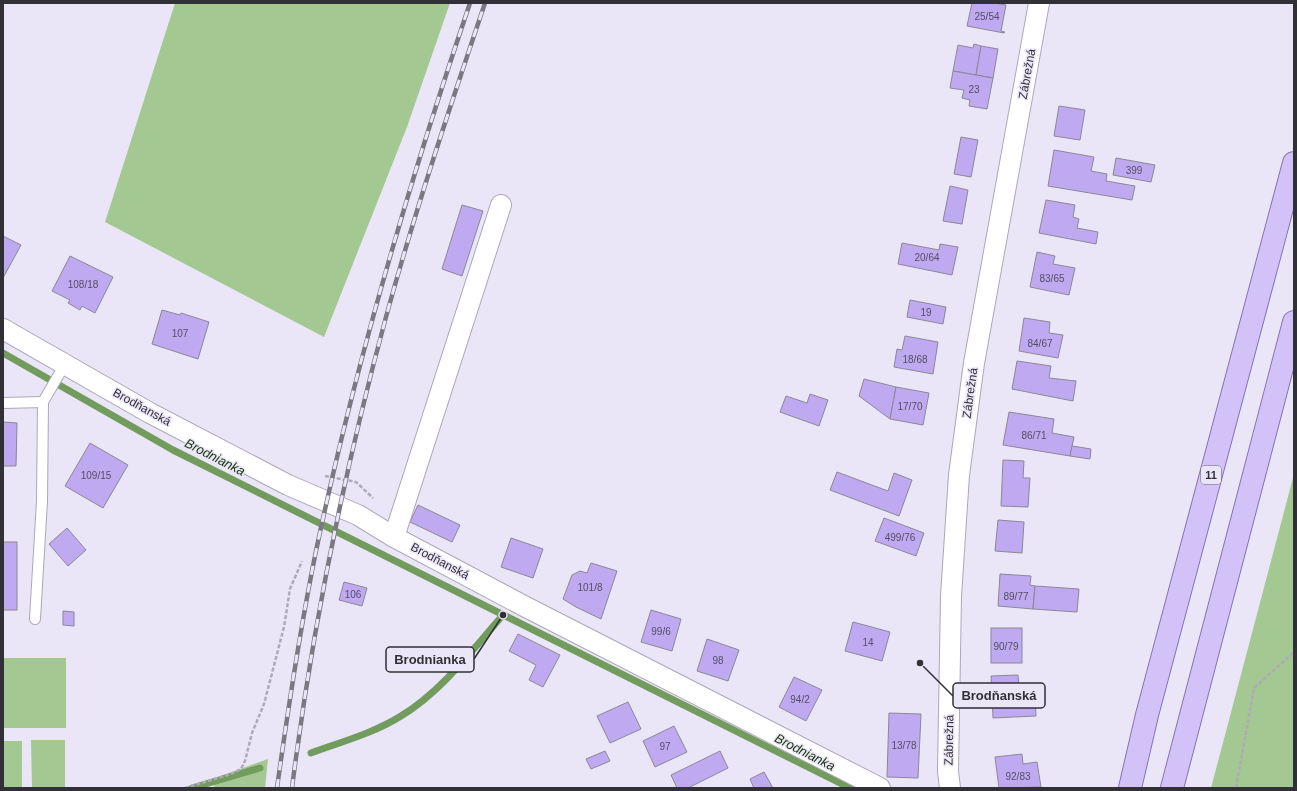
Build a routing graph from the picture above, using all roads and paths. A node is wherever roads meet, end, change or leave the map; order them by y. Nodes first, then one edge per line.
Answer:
1 (1039, 3) edge
2 (1294, 163) edge
3 (501, 205) dead end
4 (1294, 322) edge
5 (3, 329) edge
6 (62, 369) junction
7 (43, 402) junction
8 (3, 403) edge
9 (394, 537) junction
10 (302, 561) dead end
11 (35, 619) dead end
12 (1294, 652) edge
13 (185, 788) edge
14 (880, 788) edge
15 (950, 788) edge
16 (1130, 788) edge
17 (1172, 788) edge
18 (1236, 788) edge

1 - 15 street, Zábrežná
2 - 16 main road, 11
3 - 9 street
4 - 17 main road
5 - 6 street, Brodňanská
6 - 7 lane
6 - 9 street, Brodňanská
7 - 8 lane
7 - 11 lane
9 - 14 street, Brodňanská
10 - 13 path
12 - 18 path

